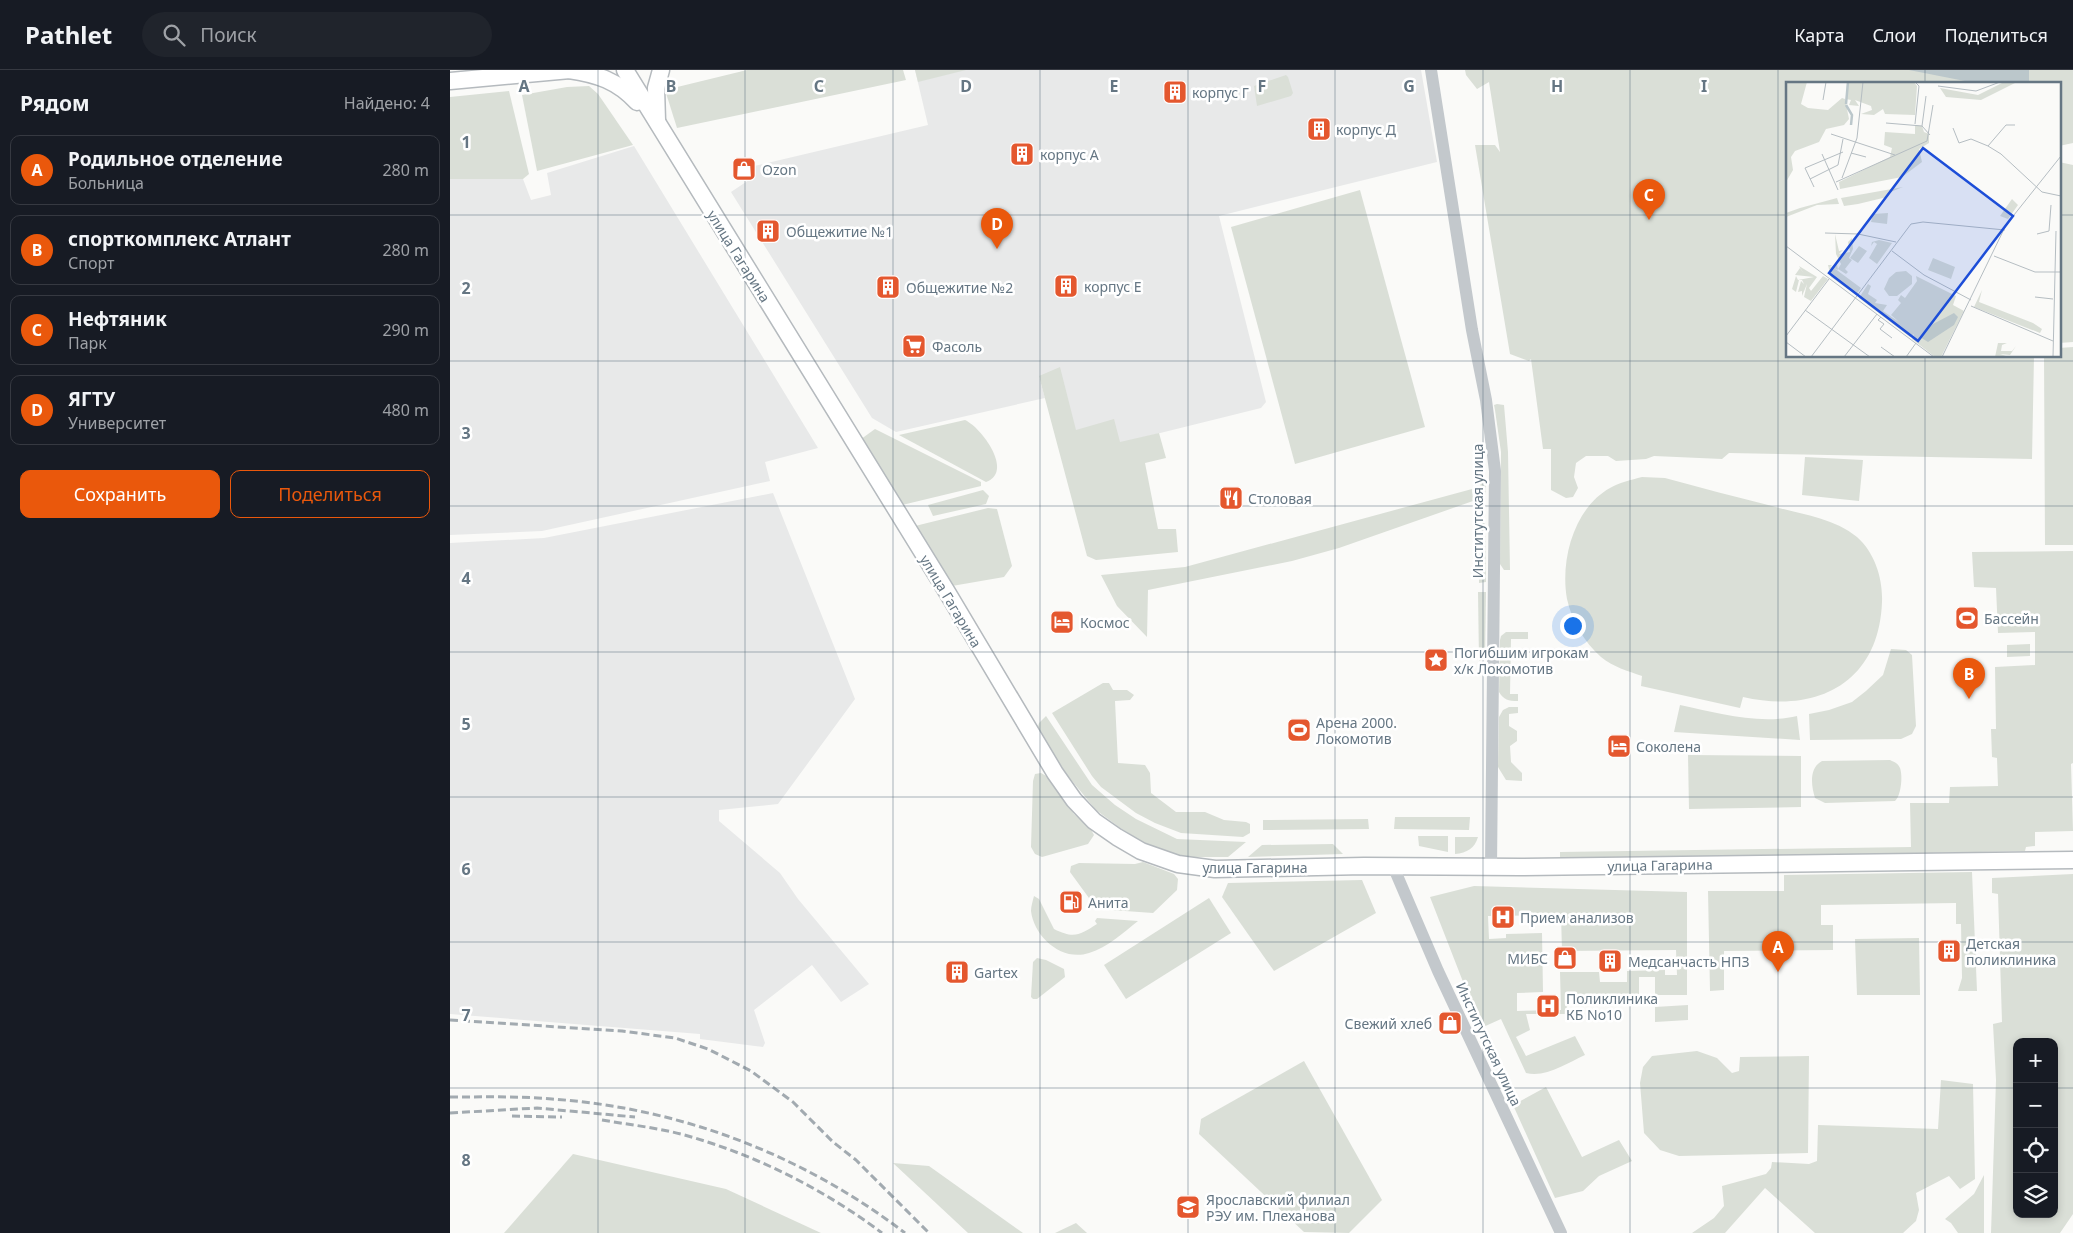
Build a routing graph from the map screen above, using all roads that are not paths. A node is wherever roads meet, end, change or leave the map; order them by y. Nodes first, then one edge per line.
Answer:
1 (570, 70) edge
2 (625, 70) edge
3 (661, 70) edge
4 (1430, 70) edge
5 (450, 81) edge
6 (657, 124) junction
7 (2073, 860) edge
8 (1393, 866) junction
9 (1491, 867) junction
10 (1561, 1233) edge

1 - 5 main road
1 - 6 main road
2 - 6 main road, улица Гагарина
3 - 6 main road
4 - 9 street, Институтская улица
6 - 8 main road, улица Гагарина
7 - 9 main road, улица Гагарина
8 - 9 main road, улица Гагарина
8 - 10 street, Институтская улица

